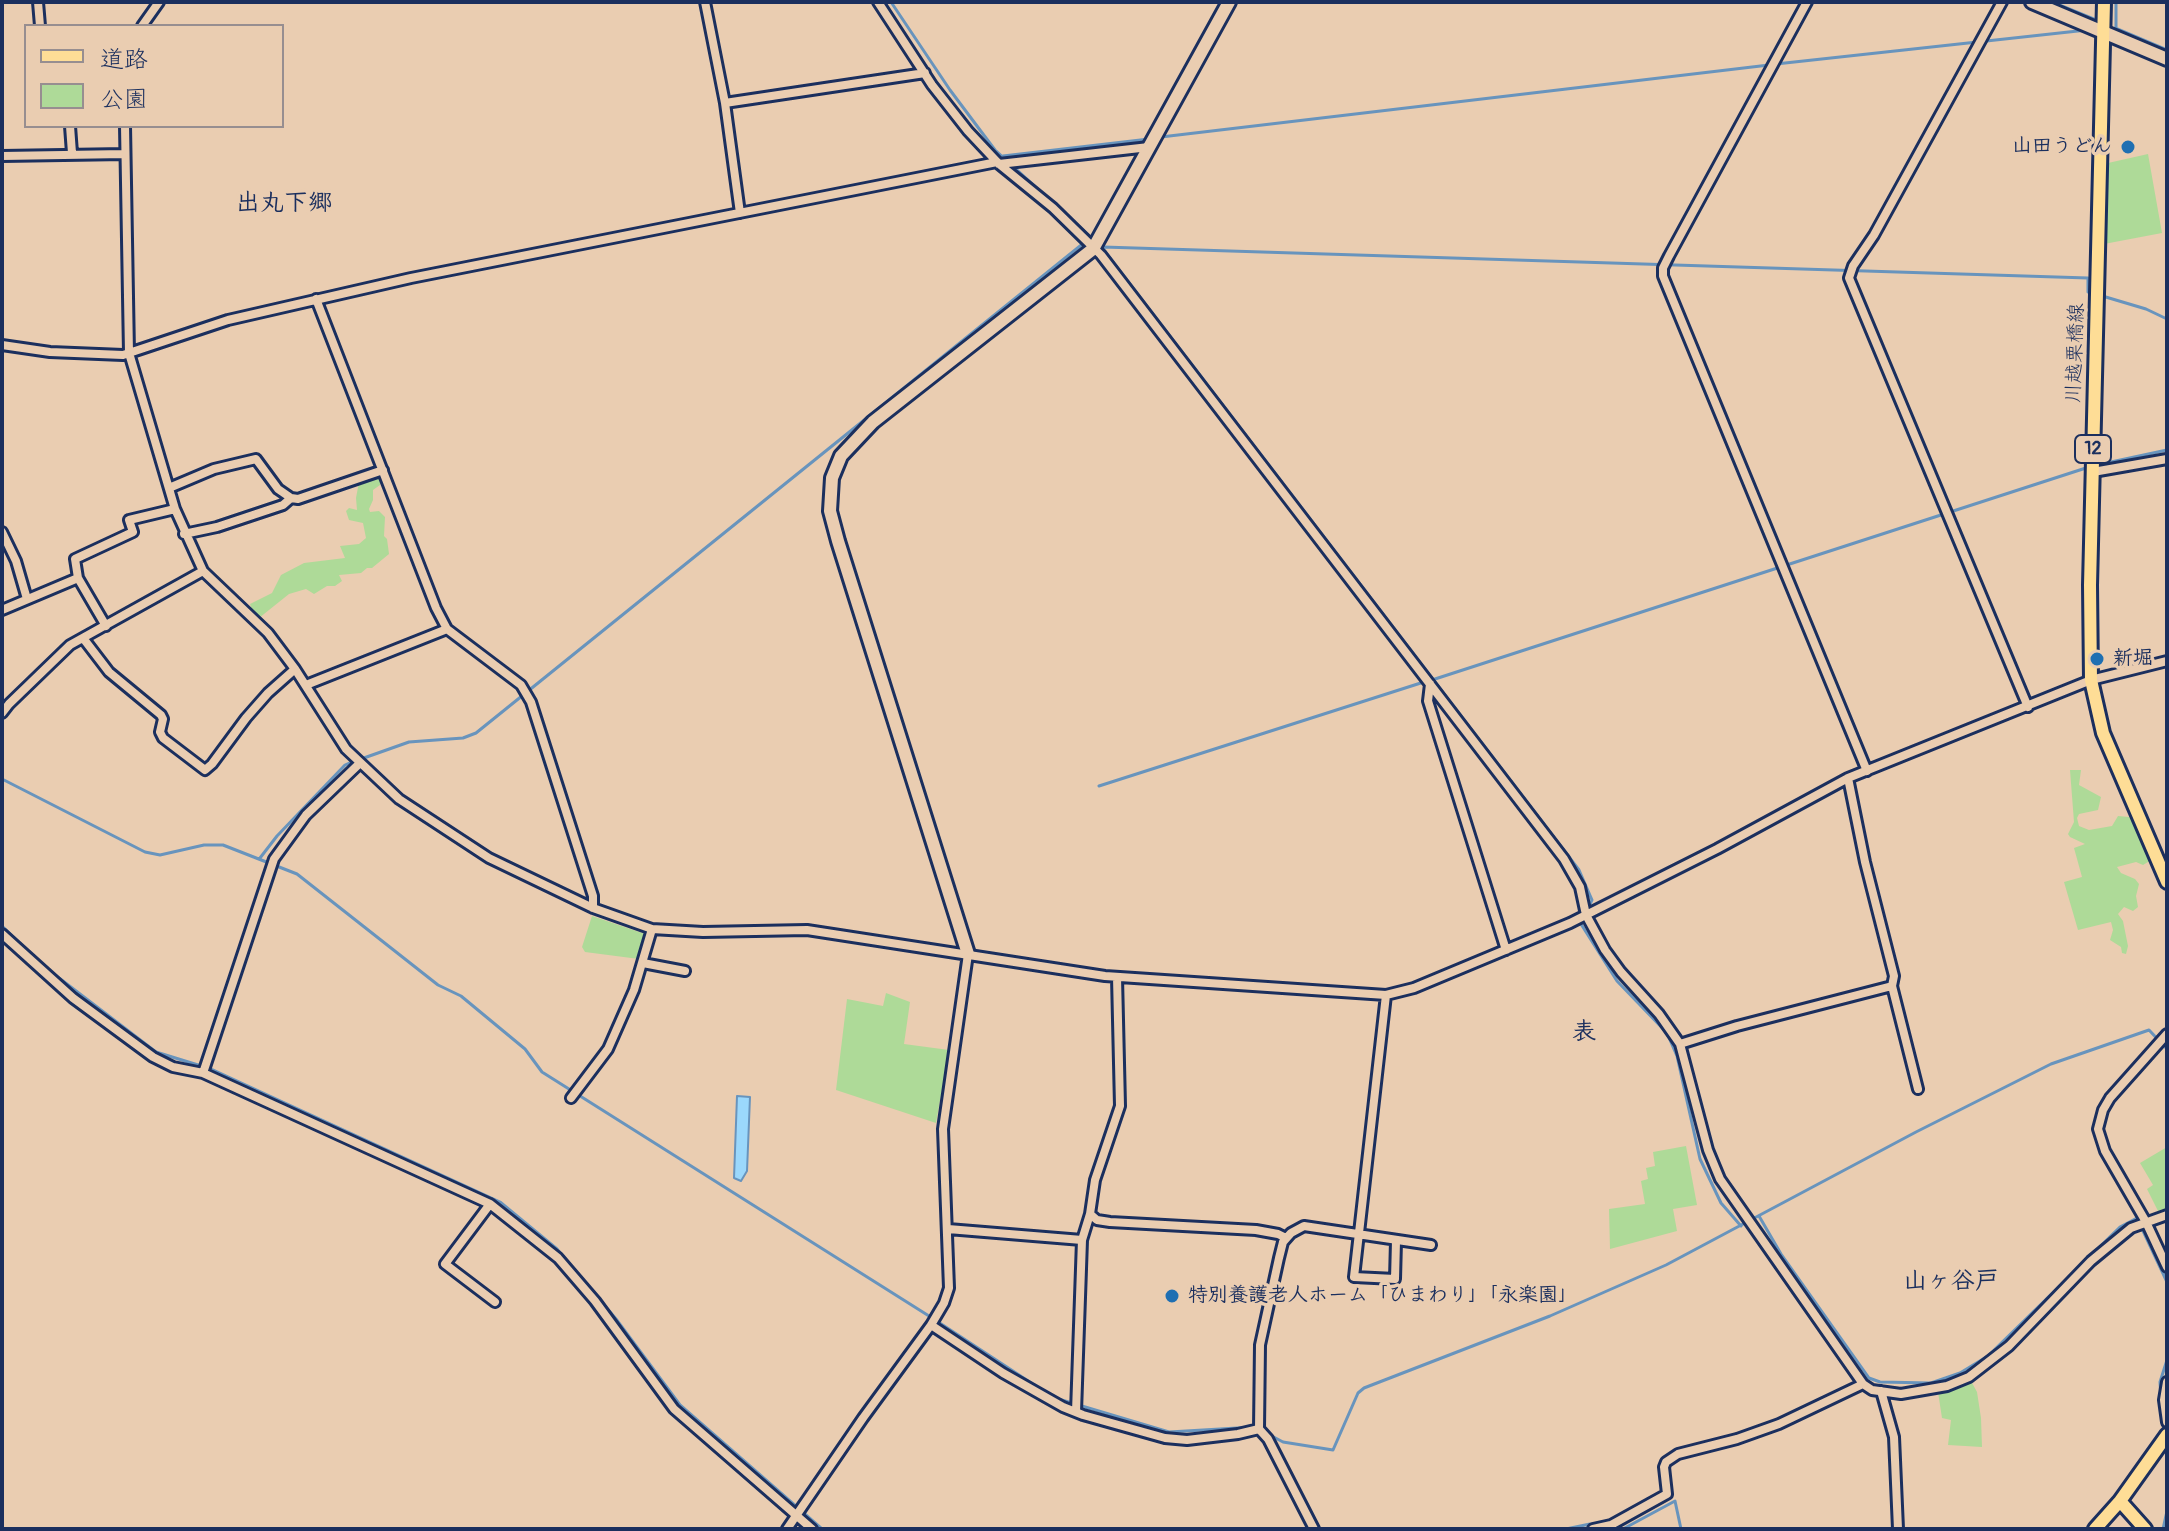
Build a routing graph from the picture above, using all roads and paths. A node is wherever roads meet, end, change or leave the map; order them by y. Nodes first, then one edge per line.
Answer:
1 (38, 2) edge
2 (159, 2) edge
3 (705, 2) edge
4 (878, 2) edge
5 (1229, 2) edge
6 (1807, 2) edge
7 (2002, 2) edge
8 (2032, 2) edge
9 (2104, 2) edge
10 (40, 24) edge
11 (143, 24) edge
12 (2103, 32) junction
13 (2167, 59) edge
14 (925, 73) junction
15 (725, 103) junction
16 (70, 128) edge
17 (125, 128) edge
18 (1149, 147) junction
19 (72, 153) junction
20 (125, 154) junction
21 (2, 156) edge
22 (998, 163) junction
23 (740, 213) junction
24 (1093, 249) junction
25 (316, 299) junction
26 (2, 345) edge
27 (129, 353) junction
28 (2167, 459) edge
29 (383, 470) junction
30 (2093, 472) junction
31 (169, 488) junction
32 (291, 498) junction
33 (175, 509) junction
34 (2, 532) edge
35 (184, 534) junction
36 (203, 571) junction
37 (78, 578) junction
38 (27, 599) junction
39 (2, 610) edge
40 (106, 626) junction
41 (447, 629) junction
42 (83, 638) junction
43 (2167, 661) edge
44 (295, 669) junction
45 (2091, 680) junction
46 (1430, 684) junction
47 (306, 685) junction
48 (2028, 707) junction
49 (2, 713) edge
50 (360, 763) junction
51 (1867, 771) junction
52 (1848, 778) junction
53 (2167, 882) edge
54 (593, 908) junction
55 (1586, 915) junction
56 (652, 929) junction
57 (2, 934) edge
58 (1506, 950) junction
59 (968, 954) junction
60 (643, 963) junction
61 (685, 971) dead end
62 (1117, 977) junction
63 (1892, 986) junction
64 (1386, 995) junction
65 (2167, 1034) edge
66 (1680, 1044) junction
67 (203, 1073) junction
68 (1918, 1089) dead end
69 (571, 1098) dead end
70 (490, 1204) junction
71 (1090, 1214) junction
72 (2167, 1215) edge
73 (2146, 1222) junction
74 (948, 1229) junction
75 (1359, 1234) junction
76 (1286, 1238) junction
77 (1082, 1240) junction
78 (1396, 1241) junction
79 (1431, 1245) dead end
80 (2167, 1267) edge
81 (495, 1302) dead end
82 (931, 1325) junction
83 (2167, 1382) edge
84 (1863, 1384) junction
85 (1881, 1391) junction
86 (1076, 1412) junction
87 (2167, 1422) edge
88 (1259, 1429) junction
89 (2167, 1435) edge
90 (2120, 1501) junction
91 (798, 1515) junction
92 (1605, 1528) edge
93 (787, 1529) edge
94 (812, 1529) edge
95 (1314, 1529) edge
96 (1593, 1529) edge
97 (1898, 1529) edge
98 (2095, 1529) edge
99 (2145, 1529) edge

1 - 10 street
2 - 11 street
3 - 15 street
4 - 14 street
5 - 18 street
6 - 51 street
7 - 48 street
8 - 12 street
9 - 12 main road, 川越栗橋線 / 12
12 - 13 street
12 - 30 main road, 川越栗橋線 / 12
14 - 15 street
14 - 22 street
15 - 23 street
16 - 19 street
17 - 20 street
18 - 22 street
18 - 24 street
19 - 20 street
19 - 21 street
20 - 27 street
22 - 23 street
22 - 24 street
23 - 25 street
24 - 46 street
24 - 59 street
25 - 27 street
25 - 29 street
26 - 27 street
27 - 31 street
28 - 30 street
29 - 32 street
29 - 41 street
30 - 45 main road, 川越栗橋線 / 12
31 - 32 street
31 - 33 street
32 - 35 street
33 - 35 street
33 - 37 street
34 - 38 street
35 - 36 street
36 - 40 street
36 - 44 street
37 - 38 street
37 - 40 street
38 - 39 street
40 - 42 street
41 - 47 street
41 - 54 street
42 - 44 street
42 - 49 street
43 - 45 street
44 - 47 street
45 - 48 street
45 - 53 main road, 川越栗橋線 / 12
46 - 55 street
46 - 58 street
47 - 50 street
48 - 51 street
50 - 54 street
50 - 67 street
51 - 52 street
52 - 55 street
52 - 63 street
54 - 56 street
55 - 58 street
55 - 66 street
56 - 59 street
56 - 60 street
57 - 67 street
58 - 64 street
59 - 62 street
59 - 74 street
60 - 61 street
60 - 69 street
62 - 64 street
62 - 71 street
63 - 66 street
63 - 68 street
64 - 75 street
65 - 73 street
66 - 84 street
67 - 70 street
70 - 81 street
70 - 91 street
71 - 76 street
71 - 77 street
72 - 73 street
73 - 80 street
73 - 85 street
74 - 77 street
74 - 82 street
75 - 76 street
75 - 78 street
75 - 78 street
76 - 88 street
77 - 86 street
78 - 79 street
82 - 86 street
82 - 91 street
83 - 87 street
84 - 85 street
84 - 92 street
85 - 97 street
86 - 88 street
88 - 95 street
89 - 90 main road
90 - 98 main road
90 - 99 main road
91 - 93 street
91 - 94 street
92 - 96 street

